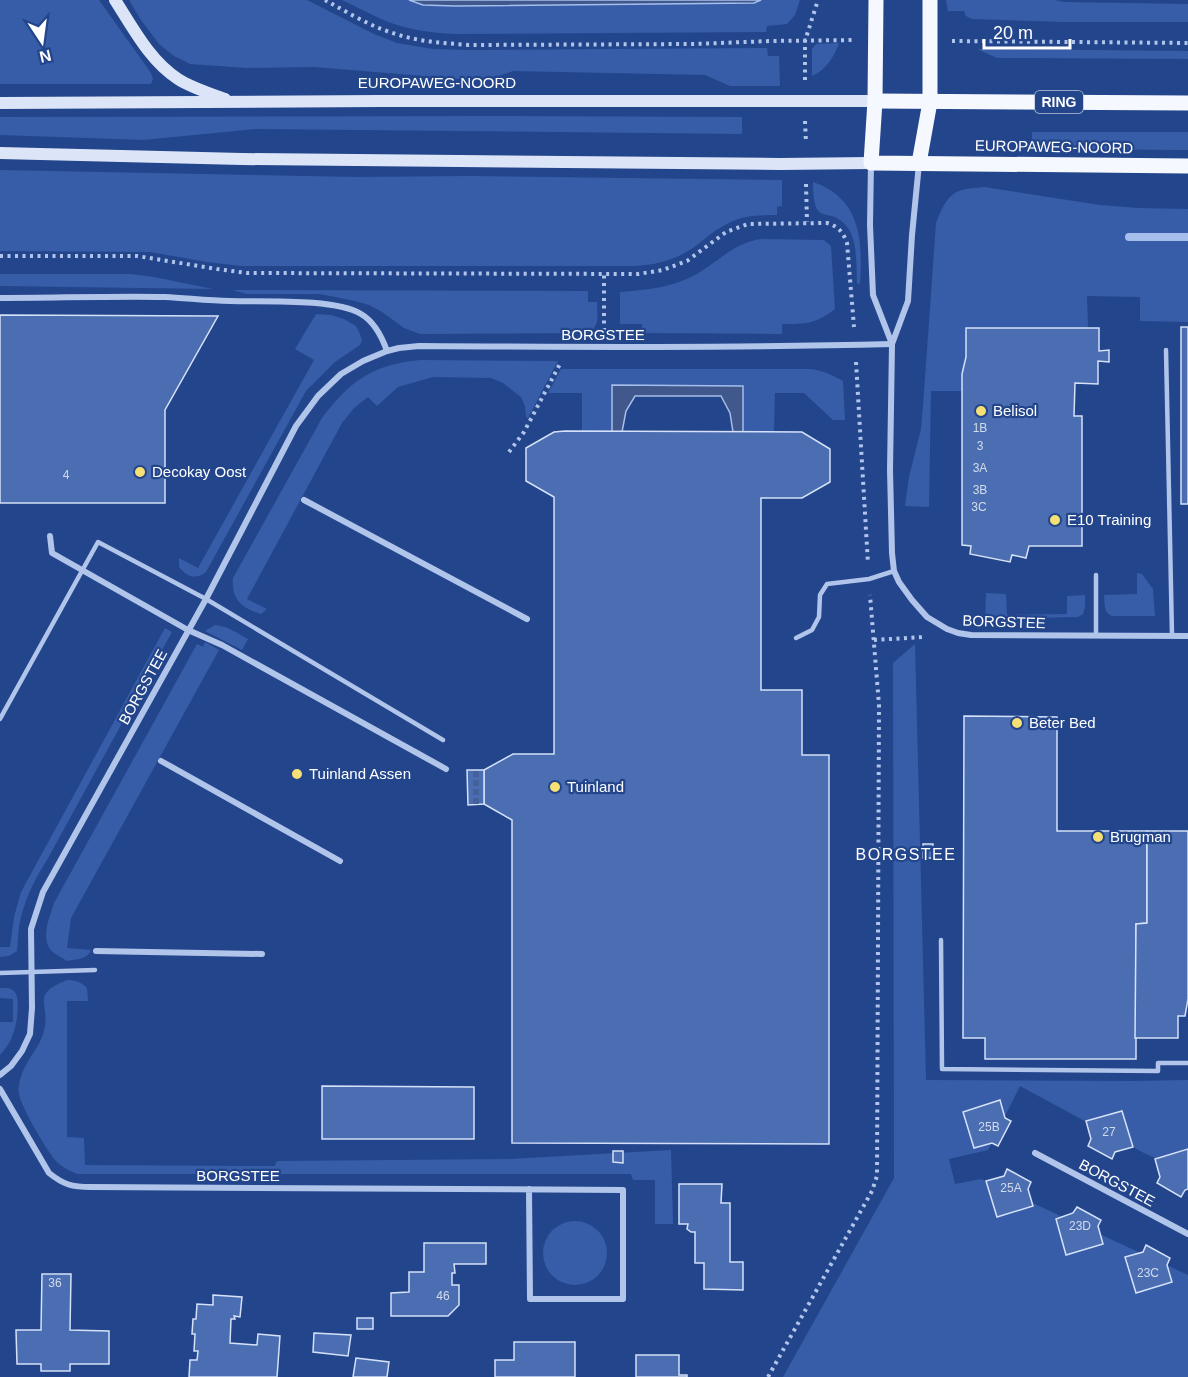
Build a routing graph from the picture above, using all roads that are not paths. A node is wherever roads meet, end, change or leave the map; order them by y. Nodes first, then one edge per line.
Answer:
1 (115, 0) edge
2 (876, 0) edge
3 (930, 0) edge
4 (875, 101) junction
5 (232, 102) junction
6 (930, 102) junction
7 (0, 103) edge
8 (1188, 103) edge
9 (0, 153) edge
10 (872, 163) junction
11 (919, 163) junction
12 (1188, 166) edge
13 (0, 298) edge
14 (892, 344) junction
15 (1166, 350) dead end
16 (387, 351) junction
17 (304, 500) dead end
18 (50, 536) dead end
19 (82, 570) junction
20 (894, 571) junction
21 (1096, 575) dead end
22 (206, 599) junction
23 (527, 618) dead end
24 (188, 630) junction
25 (1096, 635) junction
26 (1172, 635) junction
27 (1188, 636) edge
28 (796, 638) dead end
29 (0, 719) edge
30 (443, 740) dead end
31 (161, 761) dead end
32 (446, 769) dead end
33 (340, 861) dead end
34 (941, 940) dead end
35 (96, 951) dead end
36 (262, 954) dead end
37 (95, 970) dead end
38 (0, 973) edge
39 (31, 973) junction
40 (1188, 1063) edge
41 (0, 1075) edge
42 (0, 1089) edge
43 (1035, 1153) dead end
44 (528, 1189) junction
45 (1188, 1234) edge

1 - 5 main road
2 - 4 main road
3 - 6 main road
4 - 5 main road, EUROPAWEG-NOORD
4 - 6 main road, EUROPAWEG-NOORD
4 - 10 main road
5 - 7 main road, EUROPAWEG-NOORD
6 - 8 main road, EUROPAWEG-NOORD / RING
6 - 11 main road
9 - 10 main road, EUROPAWEG-NOORD
10 - 11 main road, EUROPAWEG-NOORD
10 - 14 street, BORGSTEE
11 - 12 main road, EUROPAWEG-NOORD
11 - 14 street, BORGSTEE
13 - 16 street
14 - 16 street, BORGSTEE
14 - 20 street, BORGSTEE
15 - 26 lane
16 - 22 street, BORGSTEE
17 - 23 street
18 - 19 street
19 - 22 lane
19 - 24 street
19 - 29 lane
20 - 25 street, BORGSTEE
20 - 28 lane
21 - 25 lane
22 - 24 street, BORGSTEE
22 - 30 lane
24 - 32 street
24 - 39 street, BORGSTEE
25 - 26 street, BORGSTEE
26 - 27 street, BORGSTEE
31 - 33 street
34 - 40 lane
35 - 36 street
37 - 39 lane
38 - 39 lane
39 - 41 street, BORGSTEE
42 - 44 street, BORGSTEE
43 - 45 street, BORGSTEE
44 - 44 street, BORGSTEE

